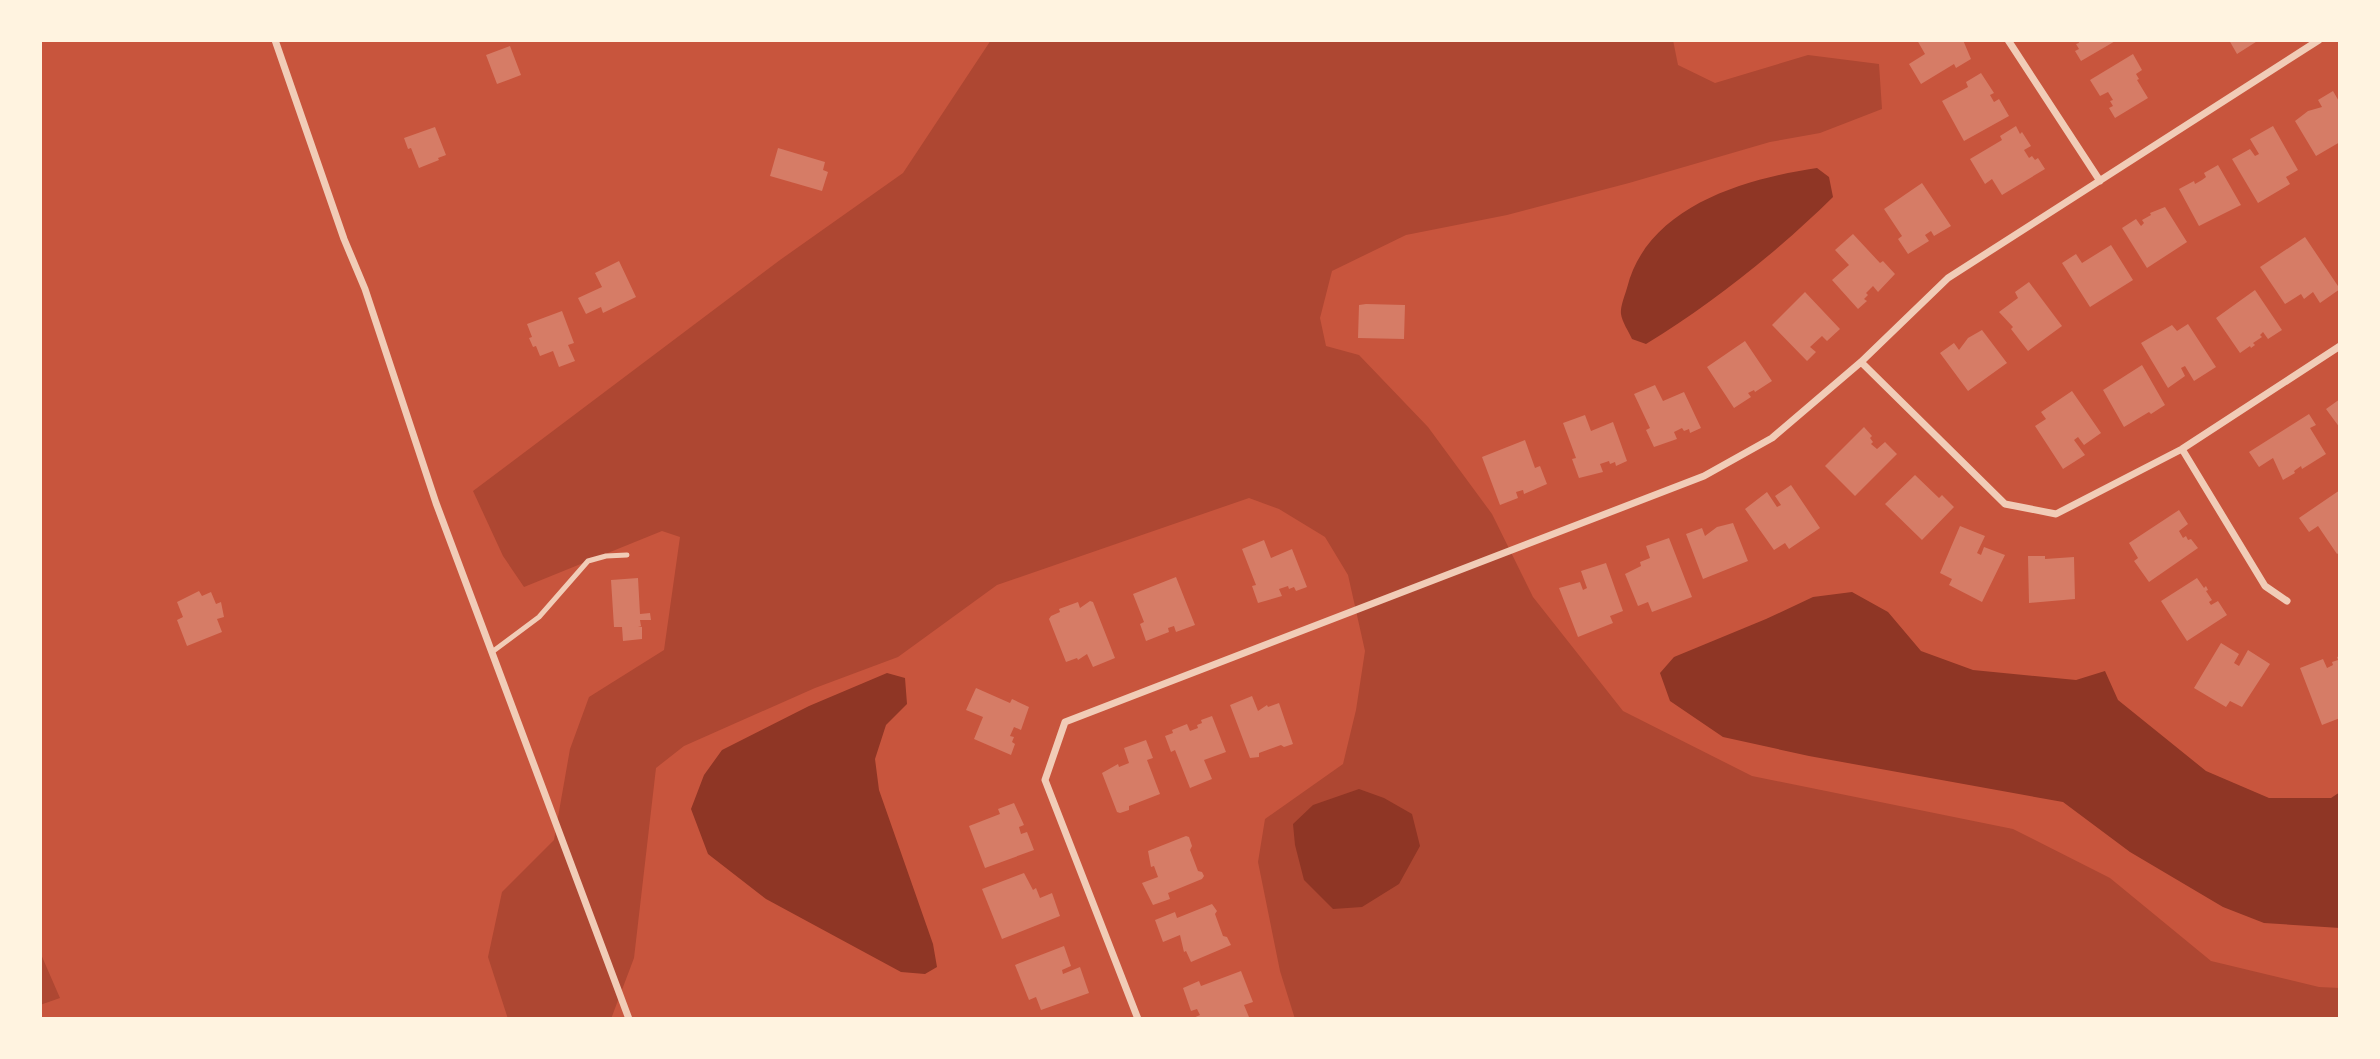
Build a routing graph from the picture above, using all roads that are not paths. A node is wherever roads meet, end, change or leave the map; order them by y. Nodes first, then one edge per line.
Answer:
1 (275, 40) edge
2 (2008, 40) edge
3 (2319, 40) edge
4 (2100, 181) junction
5 (2340, 346) edge
6 (1861, 362) junction
7 (2182, 449) junction
8 (626, 555) dead end
9 (2287, 601) dead end
10 (492, 652) junction
11 (629, 1019) edge
12 (1138, 1019) edge

1 - 10 street
2 - 4 street
3 - 4 street
4 - 6 street
5 - 7 street
6 - 7 street
6 - 12 street
7 - 9 street
8 - 10 lane
10 - 11 street

